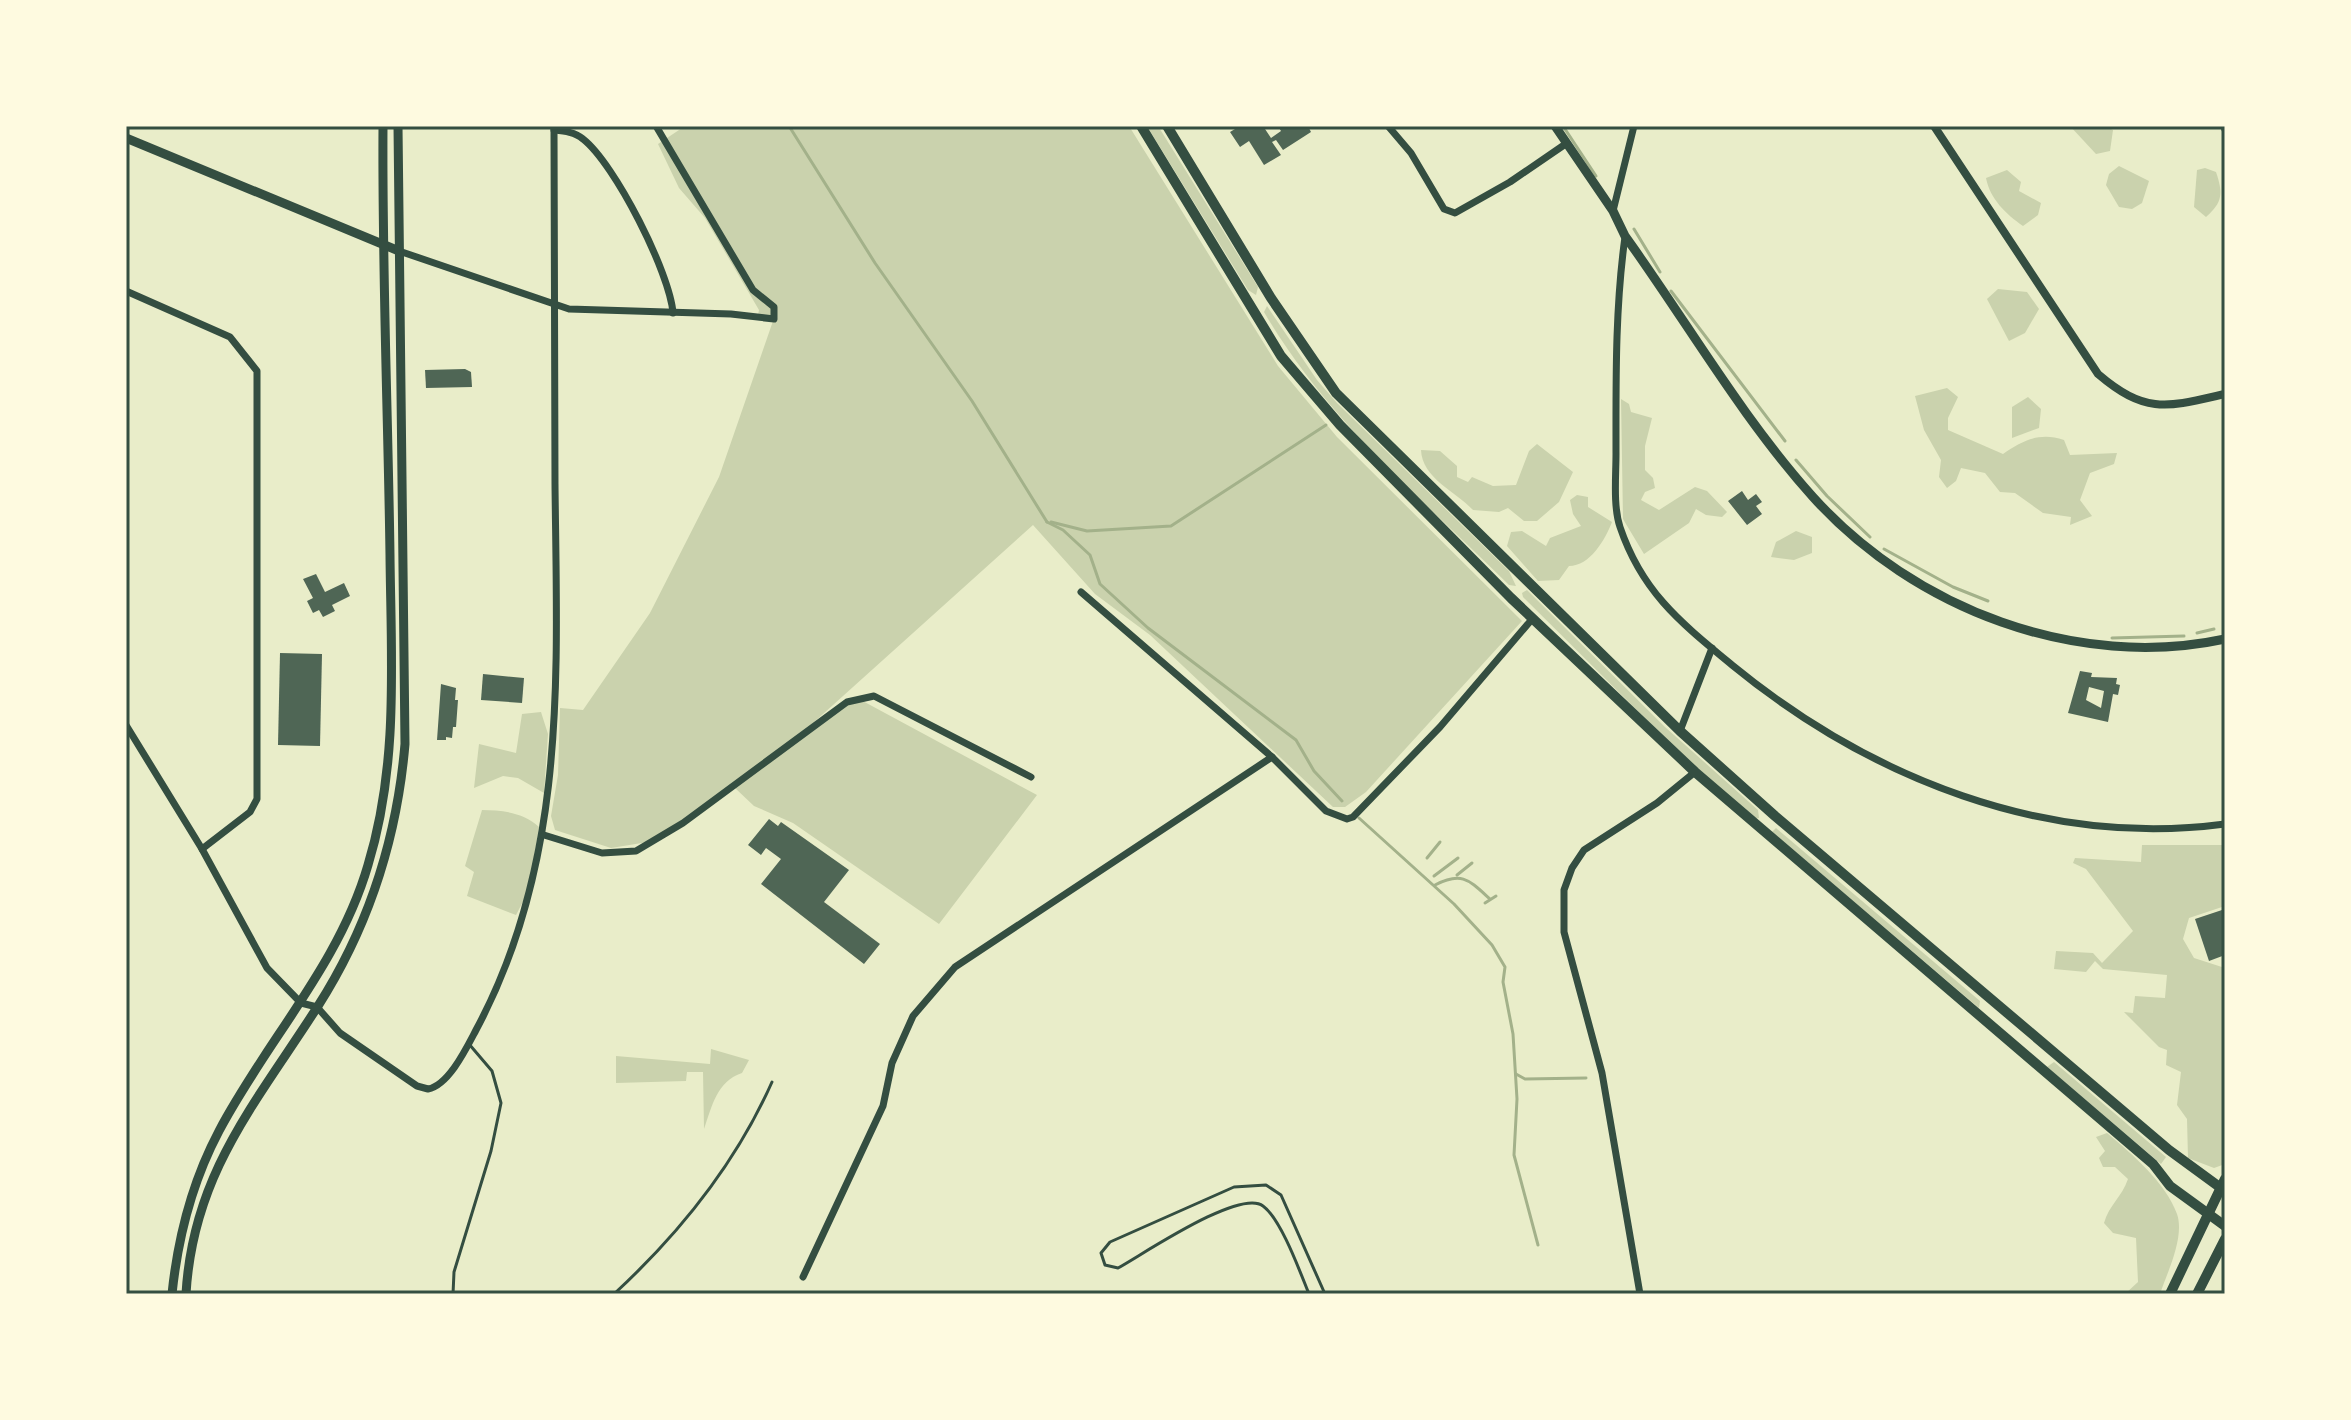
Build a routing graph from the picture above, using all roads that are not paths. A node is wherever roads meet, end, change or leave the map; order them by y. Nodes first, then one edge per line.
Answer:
1 (383, 126) edge
2 (398, 126) edge
3 (656, 126) edge
4 (1141, 126) edge
5 (1167, 126) edge
6 (1388, 126) edge
7 (1555, 126) edge
8 (1634, 126) edge
9 (1934, 126) edge
10 (554, 128) edge
11 (126, 138) edge
12 (1567, 143) junction
13 (1613, 211) junction
14 (1625, 236) junction
15 (383, 244) junction
16 (399, 251) junction
17 (126, 291) edge
18 (1271, 298) junction
19 (554, 303) junction
20 (1253, 309) junction
21 (673, 313) junction
22 (2225, 394) edge
23 (1081, 592) dead end
24 (1533, 618) junction
25 (2225, 639) edge
26 (1712, 648) junction
27 (126, 725) edge
28 (1680, 731) junction
29 (1272, 757) junction
30 (1695, 772) junction
31 (1031, 777) dead end
32 (1775, 816) junction
33 (2225, 824) edge
34 (1763, 833) junction
35 (544, 835) junction
36 (202, 849) junction
37 (301, 1003) junction
38 (317, 1007) junction
39 (2000, 1008) junction
40 (1984, 1023) junction
41 (469, 1044) junction
42 (2051, 1051) junction
43 (2036, 1066) junction
44 (772, 1082) dead end
45 (2224, 1186) edge
46 (2208, 1215) junction
47 (2225, 1226) edge
48 (2225, 1239) edge
49 (803, 1277) dead end
50 (172, 1294) edge
51 (186, 1294) edge
52 (453, 1294) edge
53 (614, 1294) edge
54 (1309, 1294) edge
55 (1325, 1294) edge
56 (1640, 1294) edge
57 (2170, 1294) edge
58 (2197, 1294) edge

1 - 15 main road
2 - 16 main road
3 - 21 street
4 - 20 main road
5 - 18 main road
6 - 12 street
7 - 12 main road
8 - 13 street
9 - 22 street
10 - 19 street
10 - 21 street
11 - 15 main road
12 - 13 main road
13 - 14 main road
14 - 25 main road
14 - 26 street
15 - 16 main road
15 - 37 main road
16 - 19 street
16 - 38 main road
17 - 36 street
18 - 20 main road
18 - 28 main road
19 - 21 street
19 - 35 street
20 - 24 main road
23 - 29 street
24 - 29 street
24 - 30 main road
26 - 28 street
26 - 33 street
27 - 36 street
28 - 32 main road
29 - 49 street
30 - 34 main road
30 - 56 street
31 - 35 street
32 - 34 main road
32 - 39 main road
34 - 40 main road
35 - 41 street
36 - 37 street
37 - 38 street
37 - 50 main road
38 - 41 street
38 - 51 main road
39 - 40 main road
39 - 42 main road
40 - 43 main road
41 - 52 lane
42 - 43 main road
42 - 45 main road
43 - 46 main road
44 - 53 lane
45 - 46 main road
46 - 47 main road
46 - 57 main road
48 - 58 main road
54 - 55 lane

